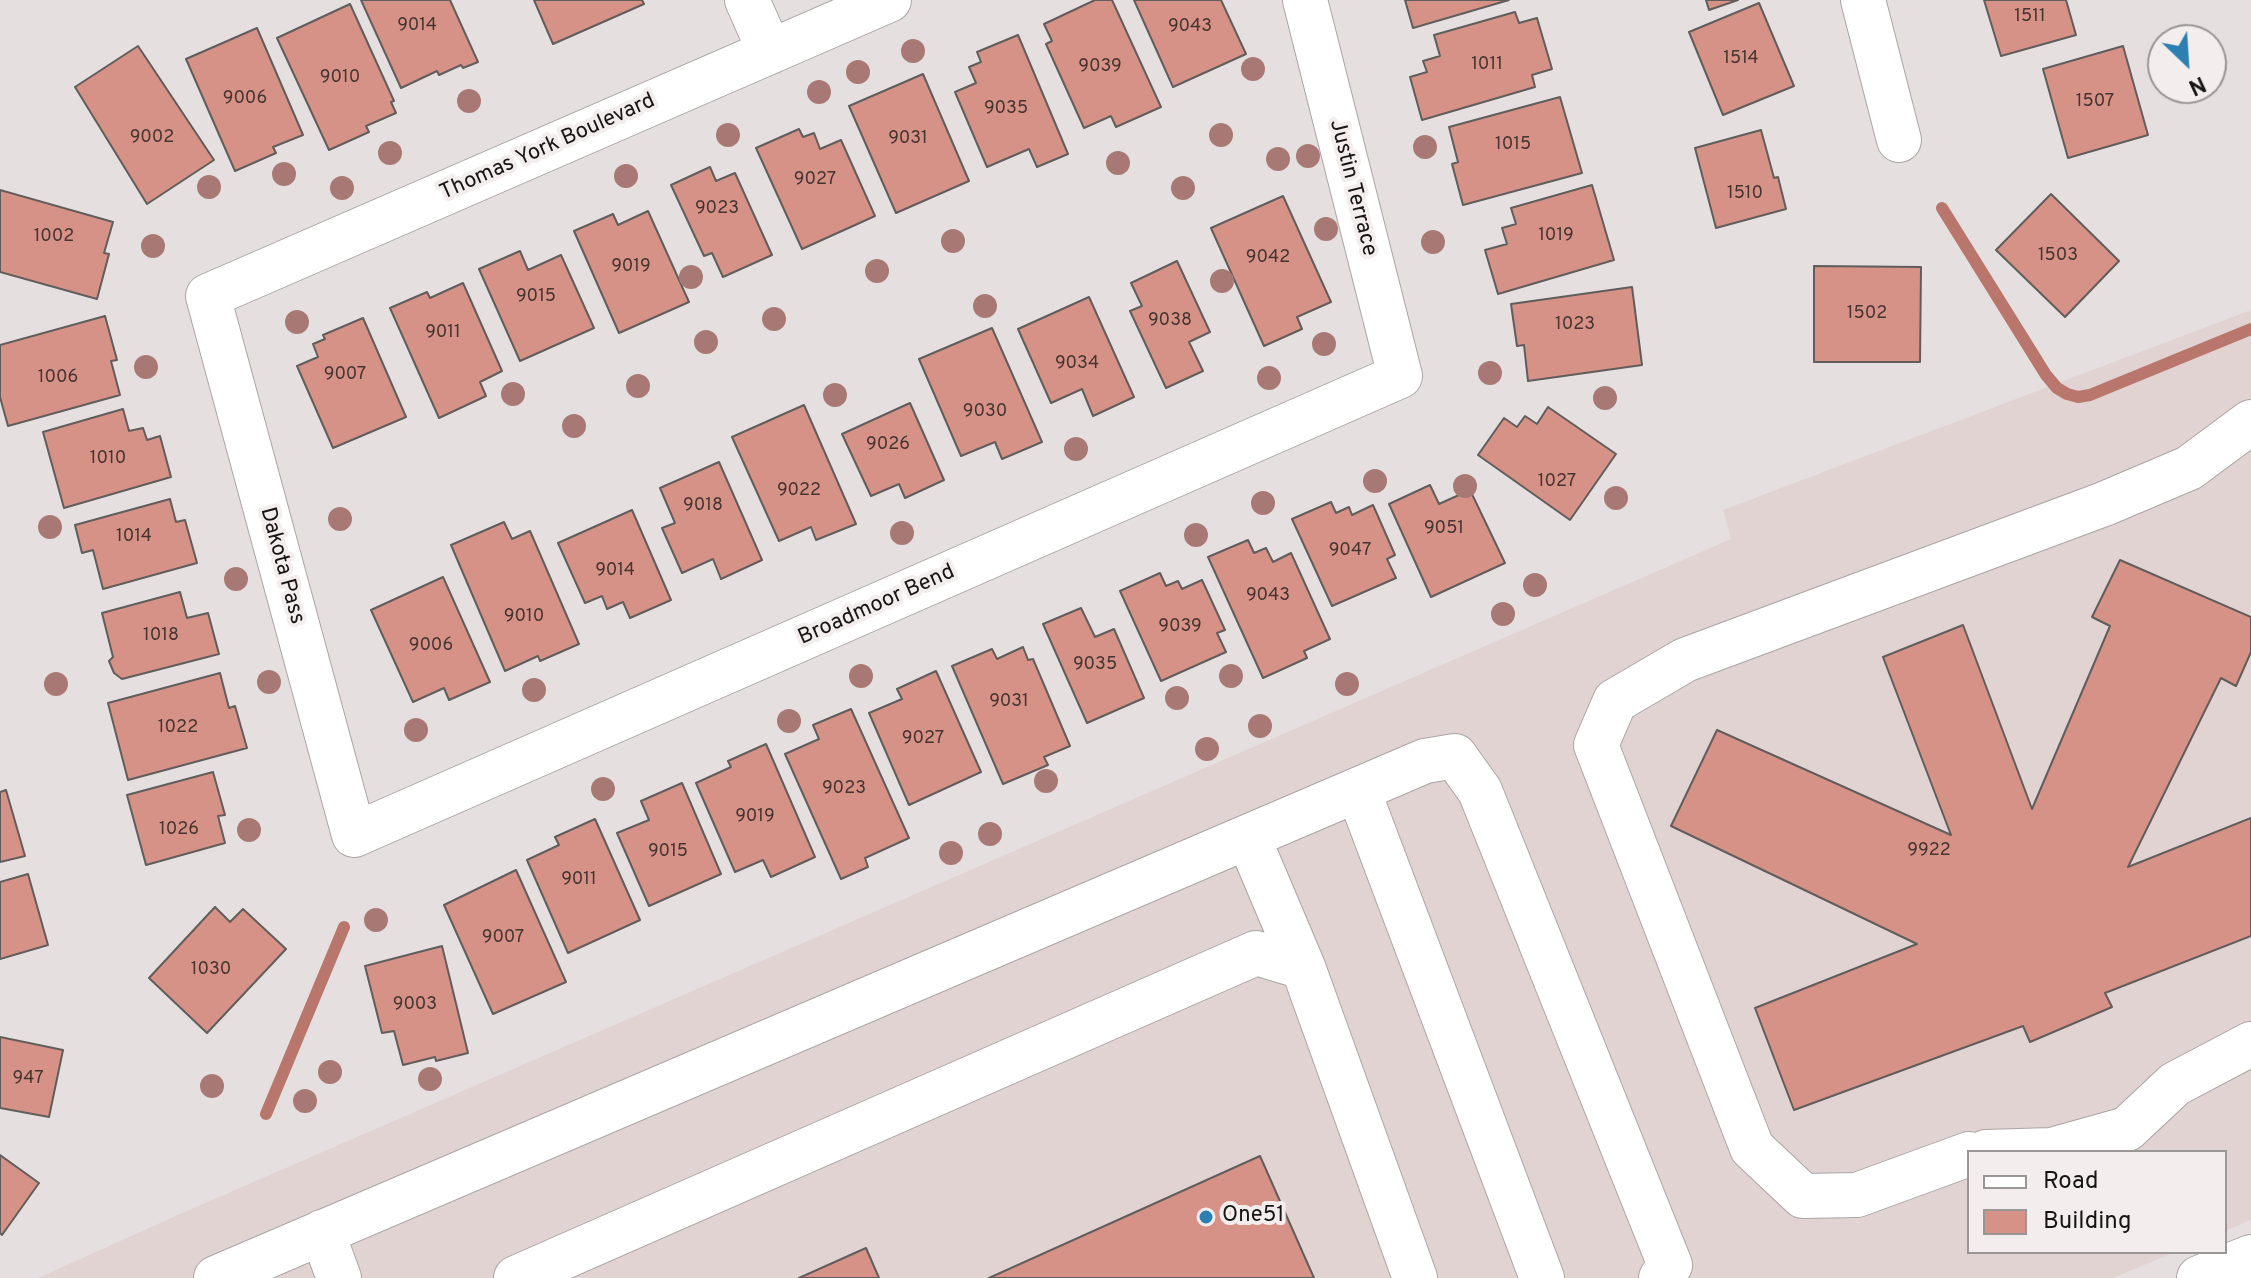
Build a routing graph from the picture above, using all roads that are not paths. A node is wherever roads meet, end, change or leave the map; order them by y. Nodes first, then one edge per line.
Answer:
1 (747, 0) edge
2 (889, 0) edge
3 (1305, 0) edge
4 (1863, 0) edge
5 (770, 52) junction
6 (1899, 140) dead end
7 (208, 296) joint
8 (1400, 376) joint
9 (2251, 422) edge
10 (1358, 790) junction
11 (354, 835) joint
12 (1248, 837) junction
13 (1303, 967) junction
14 (2251, 1044) edge
15 (2052, 1150) edge
16 (1967, 1155) edge
17 (322, 1232) junction
18 (219, 1278) edge
19 (339, 1278) edge
20 (516, 1278) edge
21 (1415, 1278) edge
22 (1542, 1278) edge
23 (1661, 1278) edge

1 - 5 street
2 - 5 street, Thomas York Boulevard
3 - 8 street, Justin Terrace
4 - 6 street
5 - 7 street, Thomas York Boulevard
7 - 11 street, Dakota Pass
8 - 11 street, Broadmoor Bend
9 - 16 street
10 - 12 street
10 - 22 street
10 - 23 street
12 - 13 street
12 - 17 street
13 - 20 street
13 - 21 street
14 - 15 street
17 - 18 street
17 - 19 street

